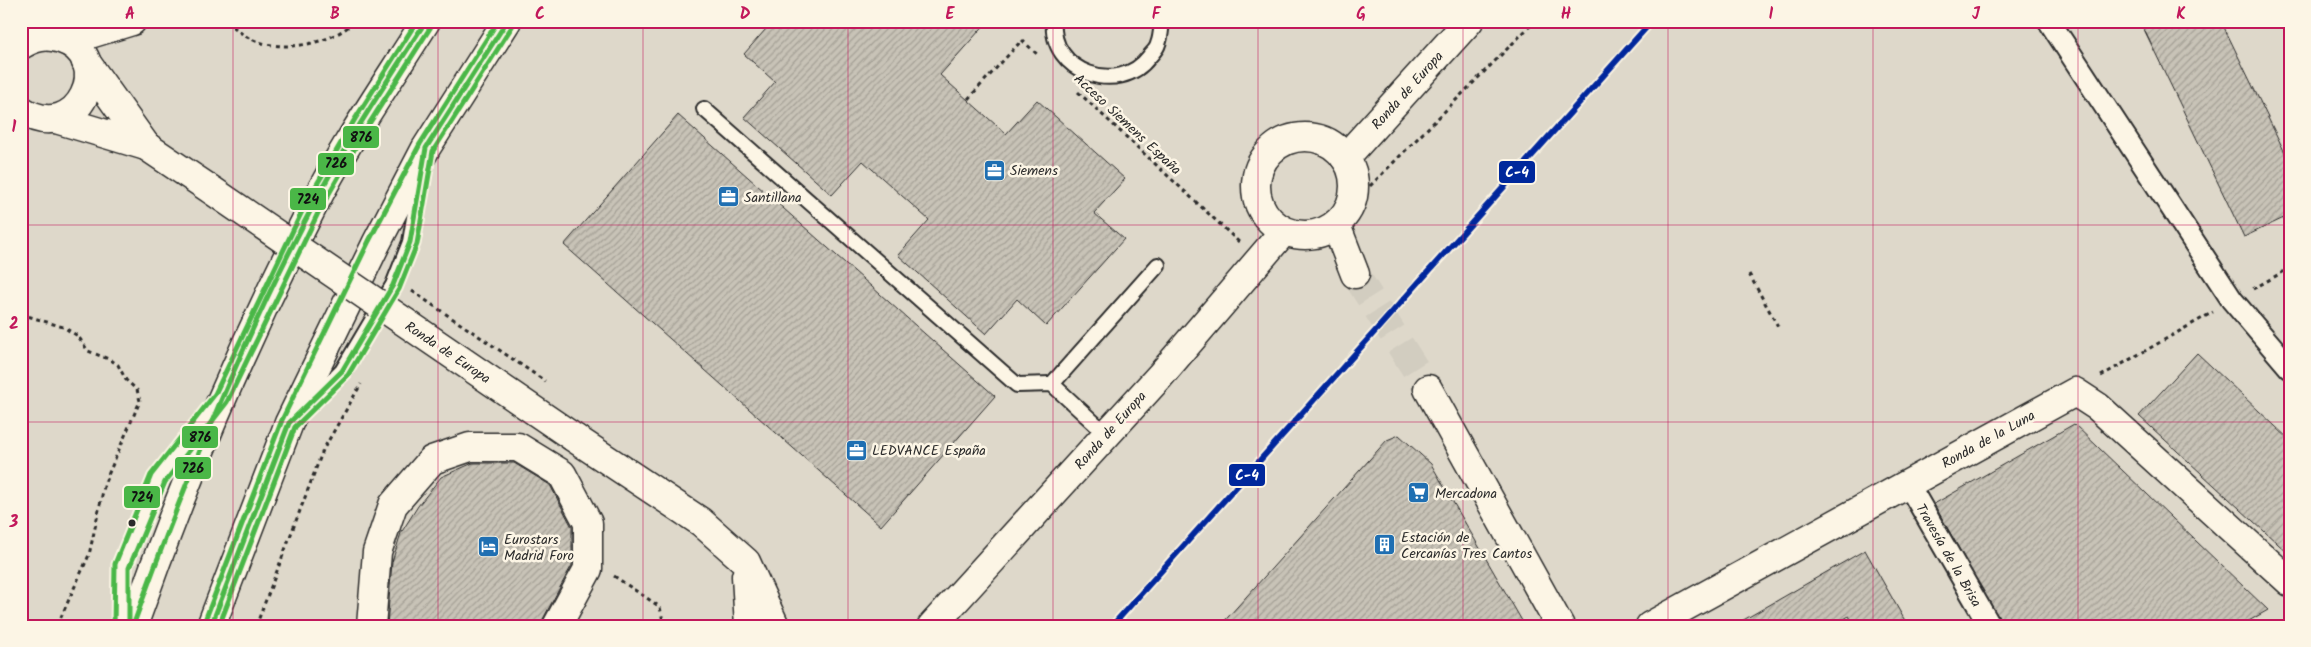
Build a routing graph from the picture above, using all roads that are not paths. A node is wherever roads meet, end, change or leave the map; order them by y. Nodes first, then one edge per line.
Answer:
1 (132, 21) edge
2 (426, 21) edge
3 (507, 21) edge
4 (1054, 21) edge
5 (1162, 21) edge
6 (1469, 21) edge
7 (2049, 21) edge
8 (67, 41) junction
9 (21, 45) edge
10 (86, 62) junction
11 (704, 109) dead end
12 (21, 110) edge
13 (56, 119) junction
14 (146, 146) junction
15 (1345, 158) junction
16 (1336, 225) junction
17 (1284, 231) junction
18 (1158, 265) dead end
19 (1355, 274) tunnel mouth
20 (2290, 368) edge
21 (1052, 384) junction
22 (1428, 389) tunnel mouth
23 (221, 398) junction
24 (1106, 434) junction
25 (1908, 484) junction
26 (746, 562) junction
27 (2290, 582) edge
28 (121, 626) edge
29 (133, 626) edge
30 (211, 626) edge
31 (371, 626) edge
32 (558, 626) edge
33 (749, 626) edge
34 (775, 626) edge
35 (932, 626) edge
36 (1560, 626) edge
37 (1650, 626) edge
38 (1990, 626) edge

1 - 8 main road
2 - 23 main road
3 - 30 main road
4 - 5 lane
6 - 15 main road, Ronda de Europa
7 - 20 street
8 - 9 main road
8 - 10 main road, Ronda de Europa
10 - 13 main road
10 - 14 main road, Ronda de Europa
11 - 21 lane
12 - 13 main road, Ronda de Europa
13 - 14 main road, Ronda de Europa
14 - 26 main road, Ronda de Europa, bridge
15 - 16 main road
15 - 17 main road
16 - 17 main road
16 - 19 main road
17 - 24 main road, Ronda de Europa
18 - 21 lane
21 - 24 lane
22 - 36 main road
23 - 28 lane
23 - 29 main road
24 - 35 main road, Ronda de Europa
25 - 27 main road, Ronda de la Luna
25 - 37 main road, Ronda de la Luna
25 - 38 street, Travesía de la Brisa
26 - 33 main road
26 - 34 main road, Ronda de Europa
31 - 32 main road

